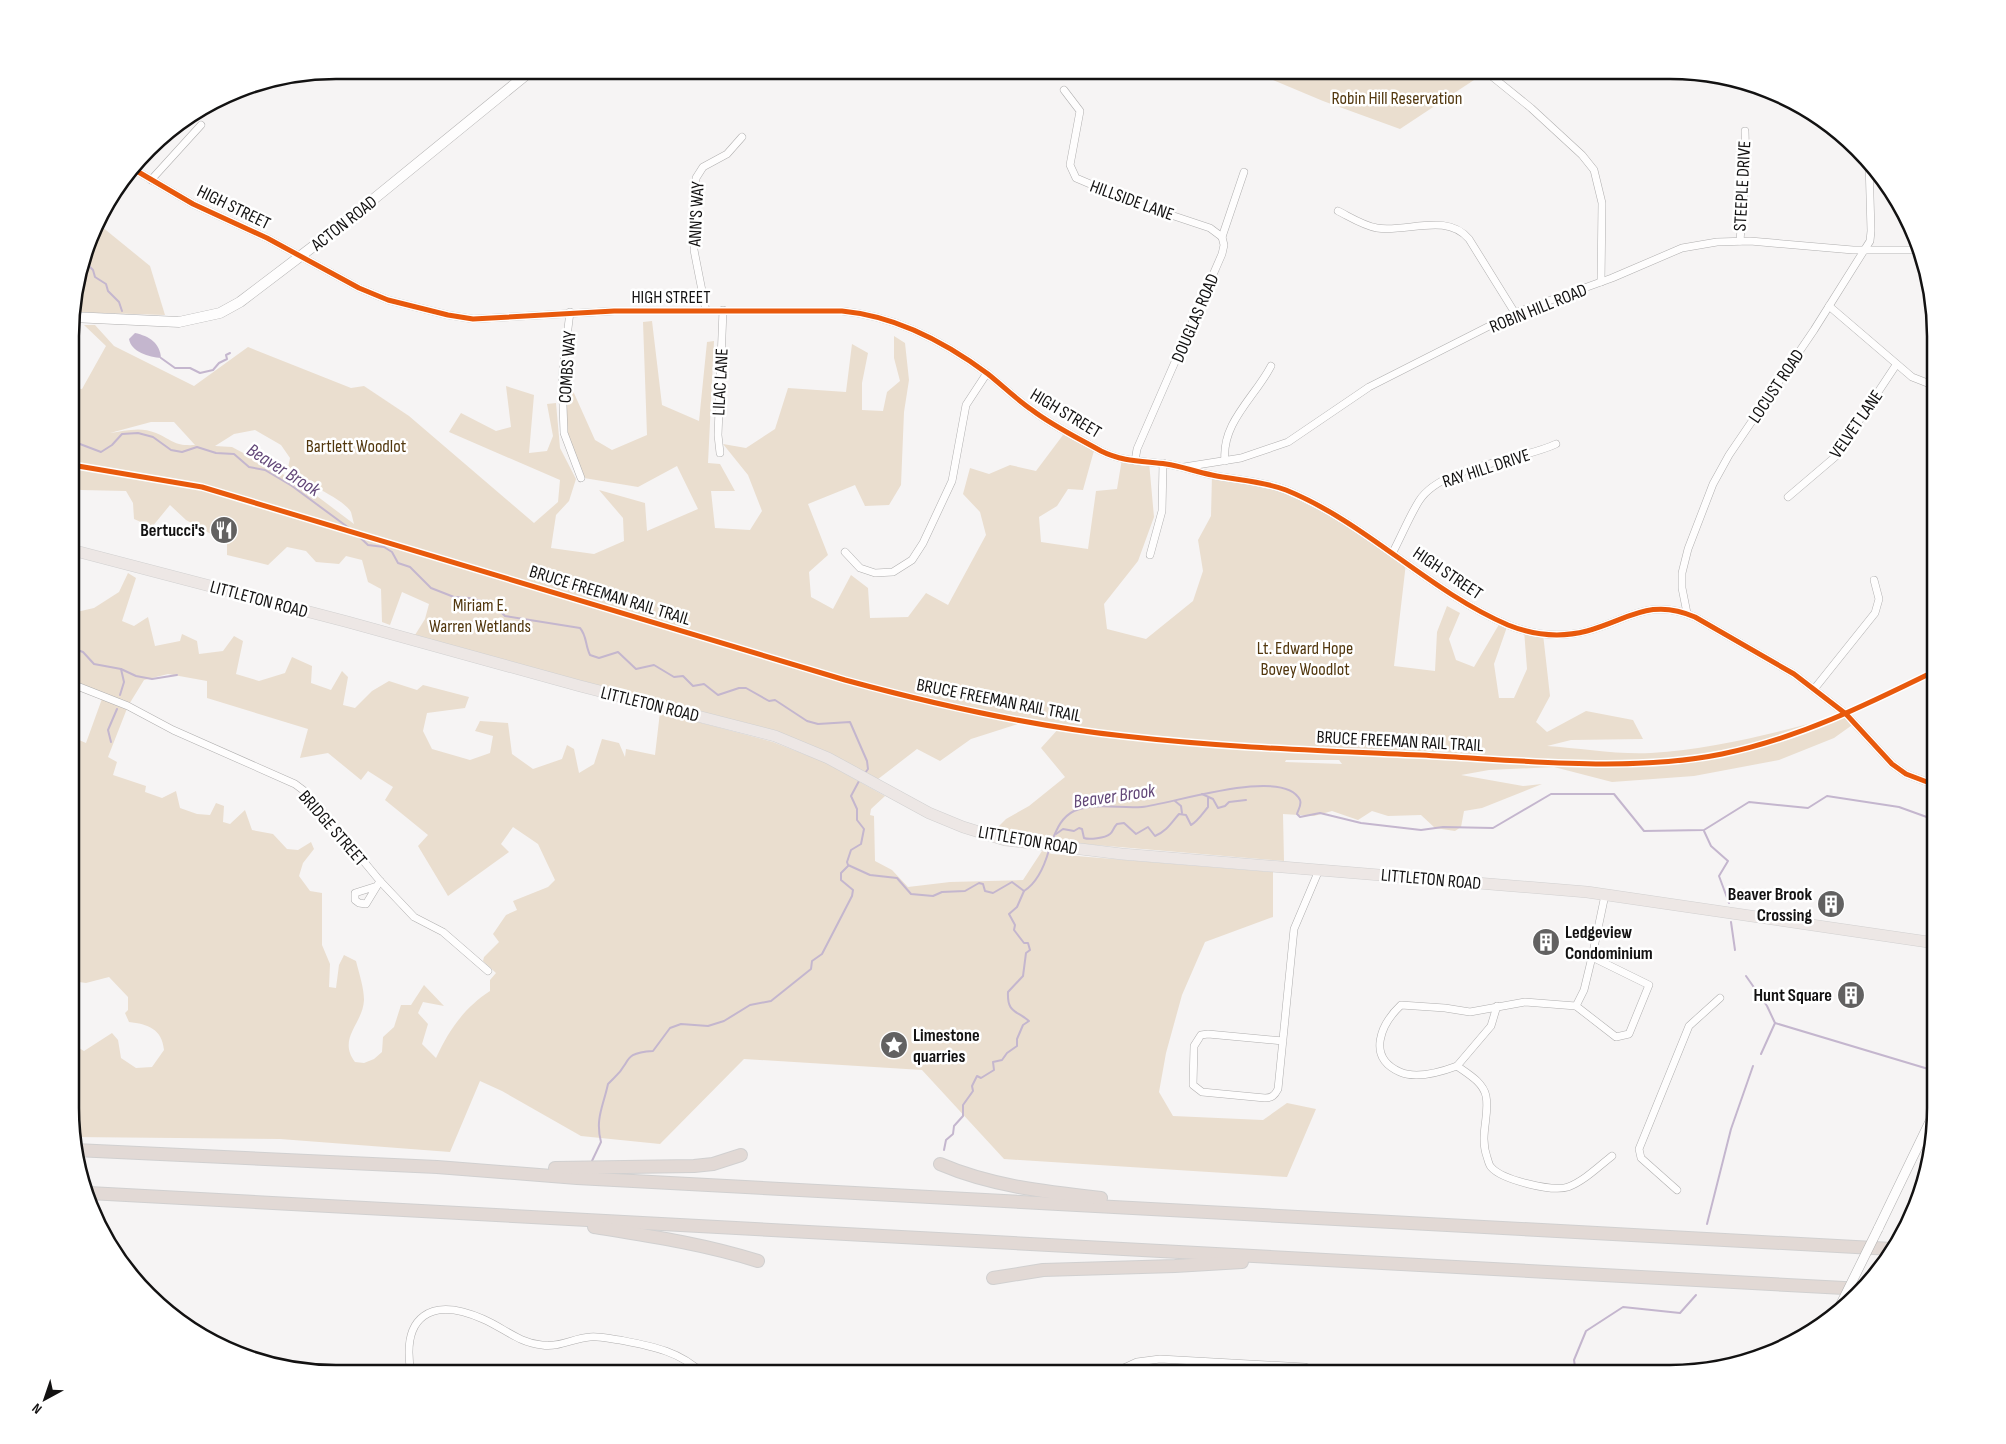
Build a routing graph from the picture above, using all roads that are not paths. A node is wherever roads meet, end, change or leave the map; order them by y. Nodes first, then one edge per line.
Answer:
1 (521, 79) edge
2 (1495, 79) edge
3 (1064, 90) dead end
4 (201, 125) dead end
5 (1745, 131) dead end
6 (742, 137) dead end
7 (138, 172) edge
8 (1244, 172) dead end
9 (1869, 173) edge
10 (150, 180) junction
11 (1338, 211) dead end
12 (1222, 237) junction
13 (1740, 241) junction
14 (1865, 250) junction
15 (1913, 250) edge
16 (300, 257) junction
17 (1601, 282) junction
18 (1829, 306) junction
19 (723, 310) junction
20 (706, 311) junction
21 (570, 312) junction
22 (1515, 314) junction
23 (79, 318) edge
24 (1896, 365) junction
25 (1271, 366) dead end
26 (987, 374) junction
27 (1927, 384) edge
28 (1556, 444) dead end
29 (720, 453) dead end
30 (1135, 461) junction
31 (1225, 461) junction
32 (1163, 463) junction
33 (1184, 467) junction
34 (581, 478) dead end
35 (1788, 497) dead end
36 (79, 552) edge
37 (845, 552) dead end
38 (1394, 552) junction
39 (1150, 555) dead end
40 (1874, 580) dead end
41 (1687, 613) junction
42 (79, 687) edge
43 (1815, 688) junction
44 (1927, 782) edge
45 (1319, 870) junction
46 (1605, 895) junction
47 (1927, 942) edge
48 (1592, 957) junction
49 (488, 971) dead end
50 (1720, 998) dead end
51 (1497, 1006) junction
52 (1576, 1006) junction
53 (1283, 1041) junction
54 (1457, 1066) junction
55 (1926, 1130) edge
56 (83, 1150) edge
57 (741, 1155) dead end
58 (1612, 1156) dead end
59 (940, 1164) dead end
60 (461, 1169) junction
61 (1678, 1190) dead end
62 (93, 1193) edge
63 (1238, 1214) junction
64 (530, 1216) junction
65 (1886, 1249) edge
66 (1275, 1258) junction
67 (758, 1261) dead end
68 (993, 1278) dead end
69 (1853, 1288) edge
70 (1844, 1298) edge
71 (411, 1365) edge
72 (692, 1365) edge
73 (1130, 1365) edge
74 (1257, 1365) edge

1 - 16 main road, ACTON ROAD
2 - 17 street
3 - 12 street, HILLSIDE LANE
4 - 10 street
5 - 13 street, STEEPLE DRIVE
6 - 20 street, ANN'S WAY
7 - 10 street, HIGH STREET
8 - 12 street, DOUGLAS ROAD
9 - 14 street, LOCUST ROAD
10 - 16 street, HIGH STREET
11 - 22 street
12 - 30 street, DOUGLAS ROAD
13 - 14 street, ROBIN HILL ROAD
13 - 17 street, ROBIN HILL ROAD
14 - 15 street, ROBIN HILL ROAD
14 - 18 street, LOCUST ROAD
16 - 21 street, HIGH STREET
16 - 23 main road, ACTON ROAD
17 - 22 street, ROBIN HILL ROAD
18 - 24 street
18 - 41 street, LOCUST ROAD
19 - 20 street, HIGH STREET
19 - 26 street, HIGH STREET
19 - 29 street, LILAC LANE
20 - 21 street, HIGH STREET
21 - 34 street, COMBS WAY
22 - 31 street, ROBIN HILL ROAD
24 - 27 street
24 - 35 street, VELVET LANE
25 - 31 street
26 - 30 street, HIGH STREET
26 - 37 street
28 - 38 street, RAY HILL DRIVE
30 - 32 street, HIGH STREET
31 - 33 street, ROBIN HILL ROAD
32 - 33 street, HIGH STREET
32 - 39 street
33 - 38 street, HIGH STREET
36 - 45 main road, LITTLETON ROAD
38 - 41 street, HIGH STREET
40 - 43 street
41 - 43 street, HIGH STREET
42 - 49 street, BRIDGE STREET
43 - 44 street, HIGH STREET
45 - 46 main road, LITTLETON ROAD
45 - 53 street
46 - 47 main road, LITTLETON ROAD
46 - 48 street
48 - 52 street
48 - 52 street
50 - 61 street
51 - 52 street
51 - 54 street
51 - 54 street
53 - 53 street
54 - 58 street
55 - 70 street, bridge
56 - 60 highway
57 - 60 highway
59 - 63 highway
60 - 63 highway
62 - 64 highway
63 - 65 highway
64 - 66 highway
64 - 67 highway
66 - 68 highway
66 - 69 highway
71 - 72 street
73 - 74 street

